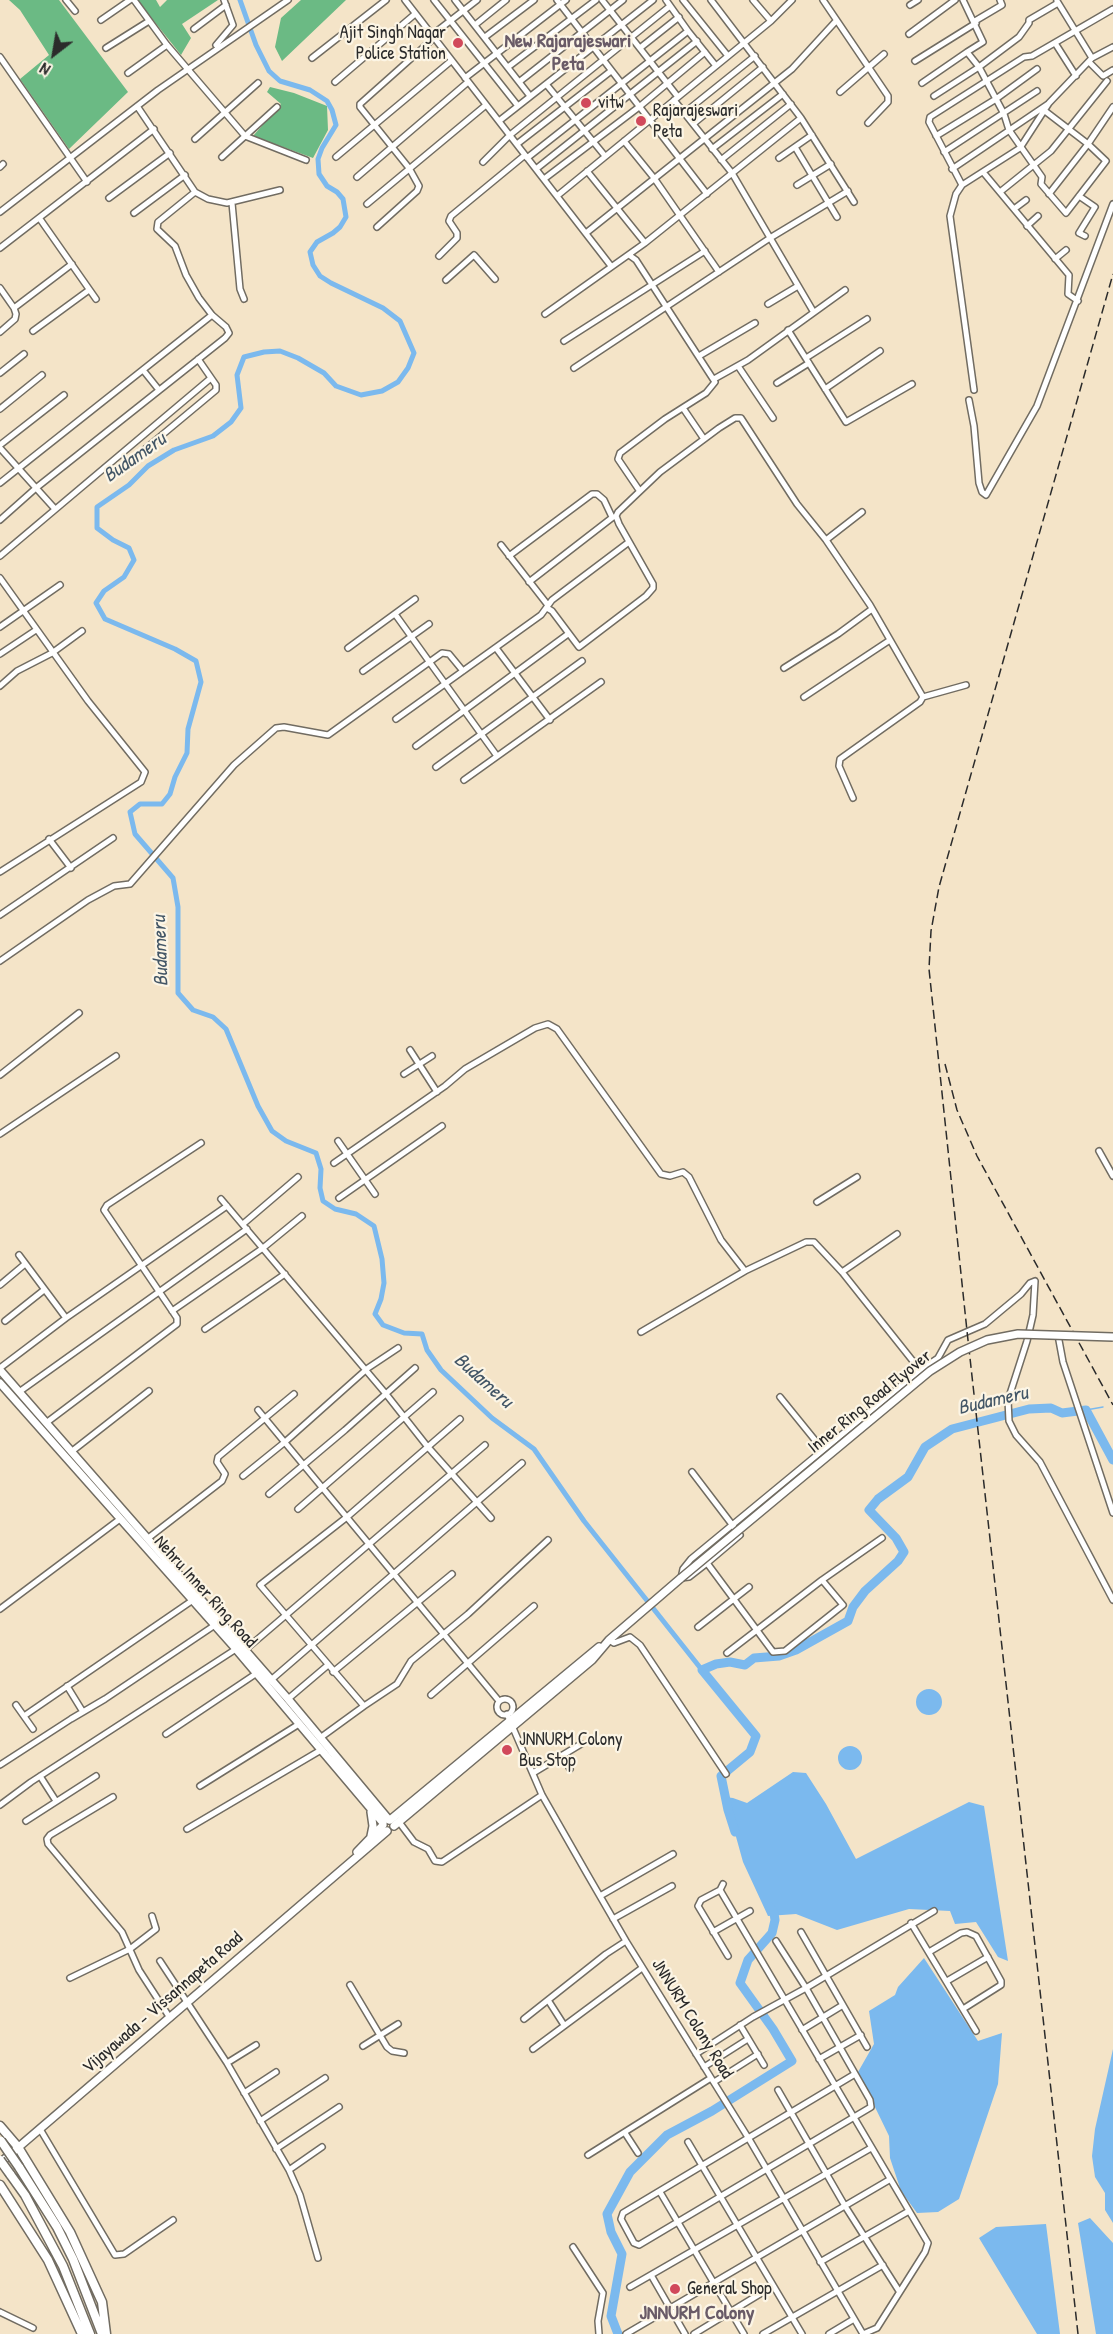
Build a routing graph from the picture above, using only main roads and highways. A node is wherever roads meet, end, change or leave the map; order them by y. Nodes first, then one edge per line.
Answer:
1 (1113, 1337) edge
2 (0, 1369) edge
3 (0, 1383) edge
4 (509, 1721) junction
5 (371, 1810) junction
6 (383, 1812) junction
7 (398, 1813) junction
8 (389, 1824) junction
9 (371, 1836) junction
10 (345, 1865) junction
11 (0, 2126) edge
12 (1, 2141) edge
13 (18, 2147) junction
14 (0, 2162) edge
15 (0, 2185) edge
16 (82, 2334) edge
17 (90, 2334) edge
18 (102, 2334) edge
19 (106, 2334) edge

1 - 4 main road, Inner Ring Road Flyover, bridge
2 - 6 main road
3 - 5 main road, Nehru Inner Ring Road
4 - 7 main road
4 - 8 main road
5 - 8 main road, Nehru Inner Ring Road
5 - 9 main road
6 - 7 main road
6 - 8 main road
7 - 8 main road
8 - 9 main road, Vijayawada - Vissannapeta Road
8 - 10 main road, Vijayawada - Vissannapeta Road
9 - 10 main road, Vijayawada - Vissannapeta Road
10 - 13 main road, Vijayawada - Vissannapeta Road
11 - 13 highway
12 - 18 highway, bridge
13 - 14 main road, Vijayawada - Vissannapeta Road
13 - 19 highway
14 - 17 highway, bridge
15 - 16 highway

